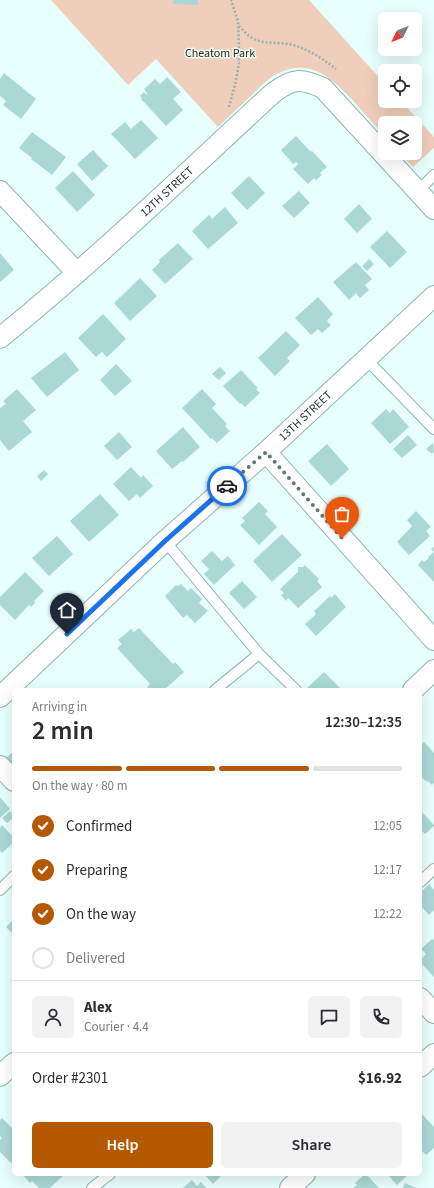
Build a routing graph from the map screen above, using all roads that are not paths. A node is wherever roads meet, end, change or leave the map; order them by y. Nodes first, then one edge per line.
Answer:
1 (434, 175) edge
2 (0, 191) edge
3 (418, 191) junction
4 (434, 209) edge
5 (77, 273) junction
6 (434, 296) edge
7 (0, 338) edge
8 (366, 359) junction
9 (434, 429) edge
10 (266, 452) junction
11 (165, 541) junction
12 (434, 640) edge
13 (259, 654) junction
14 (434, 670) edge
15 (217, 688) edge
16 (294, 688) edge
17 (415, 688) edge
18 (0, 697) edge
19 (0, 766) edge
20 (12, 779) edge
21 (434, 869) edge
22 (12, 878) edge
23 (422, 880) edge
24 (0, 890) edge
25 (422, 1000) edge
26 (434, 1013) edge
27 (434, 1054) edge
28 (12, 1065) edge
29 (422, 1065) edge
30 (0, 1076) edge
31 (107, 1176) edge
32 (303, 1176) edge
33 (92, 1188) edge
34 (290, 1188) edge

1 - 3 lane
2 - 5 street
3 - 4 street, 12TH STREET
3 - 5 street, 12TH STREET
5 - 7 street, 12TH STREET
6 - 8 street, 13TH STREET
8 - 9 lane
8 - 10 street, 13TH STREET
10 - 11 street, 13TH STREET
10 - 12 street
11 - 13 lane
11 - 18 street, 13TH STREET
13 - 15 lane
13 - 16 lane
14 - 17 street
19 - 20 street
21 - 23 lane
22 - 24 lane
25 - 26 street
27 - 29 street
28 - 30 street
31 - 33 lane
32 - 34 street

